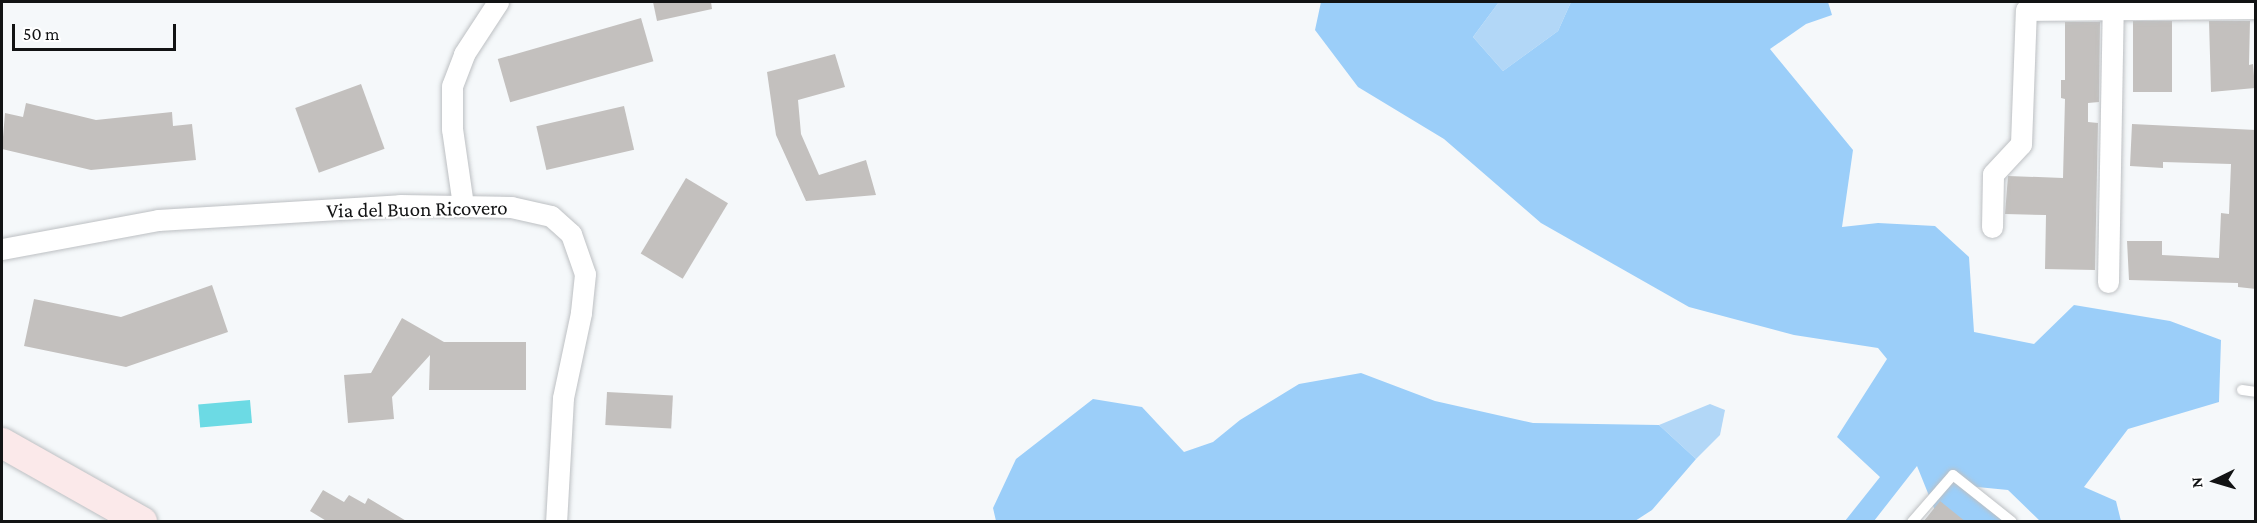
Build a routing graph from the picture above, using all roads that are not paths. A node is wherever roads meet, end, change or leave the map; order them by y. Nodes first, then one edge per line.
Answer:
1 (498, 2) edge
2 (2112, 7) junction
3 (2256, 8) edge
4 (463, 205) junction
5 (1992, 227) dead end
6 (2, 249) edge
7 (2108, 282) dead end
8 (2242, 390) dead end
9 (2256, 392) edge
10 (2, 443) edge
11 (142, 522) edge
12 (556, 522) edge
13 (1912, 522) edge
14 (2012, 522) edge

1 - 4 street
2 - 3 street
2 - 5 street
2 - 7 street
4 - 6 street, Via del Buon Ricovero
4 - 12 street, Via del Buon Ricovero
8 - 9 lane
10 - 11 street
13 - 14 lane

